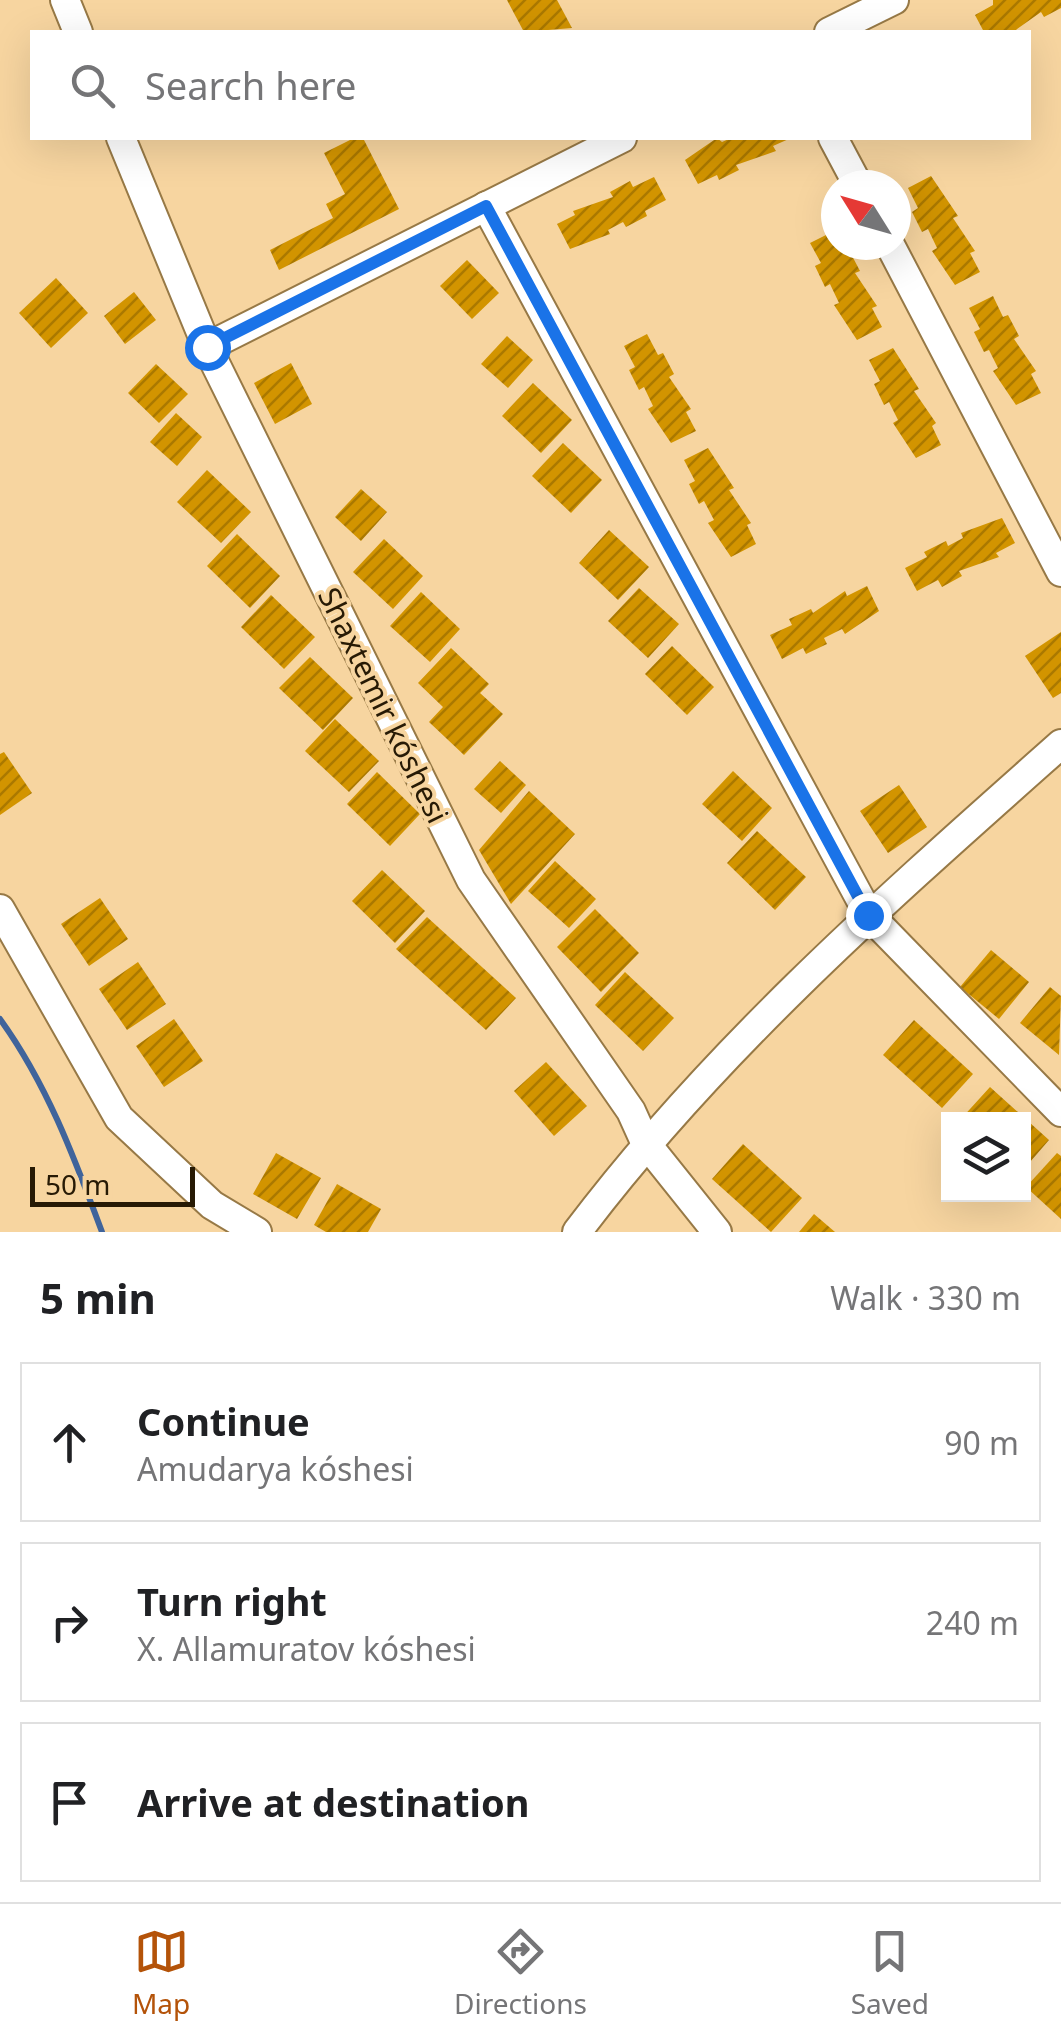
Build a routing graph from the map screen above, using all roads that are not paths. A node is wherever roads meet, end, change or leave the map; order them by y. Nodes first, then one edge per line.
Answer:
1 (64, 0) edge
2 (894, 0) edge
3 (77, 30) edge
4 (834, 30) edge
5 (122, 140) edge
6 (618, 140) edge
7 (834, 140) edge
8 (850, 170) edge
9 (486, 206) junction
10 (898, 260) edge
11 (207, 347) junction
12 (1061, 572) edge
13 (1061, 744) edge
14 (868, 915) junction
15 (4, 926) edge
16 (1061, 1112) edge
17 (645, 1142) junction
18 (256, 1232) edge
19 (577, 1232) edge
20 (718, 1232) edge

1 - 3 street
2 - 4 street
5 - 11 street, Shaxtemir kóshesi
6 - 9 street
7 - 8 street
9 - 11 street
9 - 14 street
10 - 12 street
11 - 17 street, Shaxtemir kóshesi
13 - 14 street
14 - 16 street
14 - 17 street
15 - 18 street
17 - 19 street
17 - 20 street, Shaxtemir kóshesi

